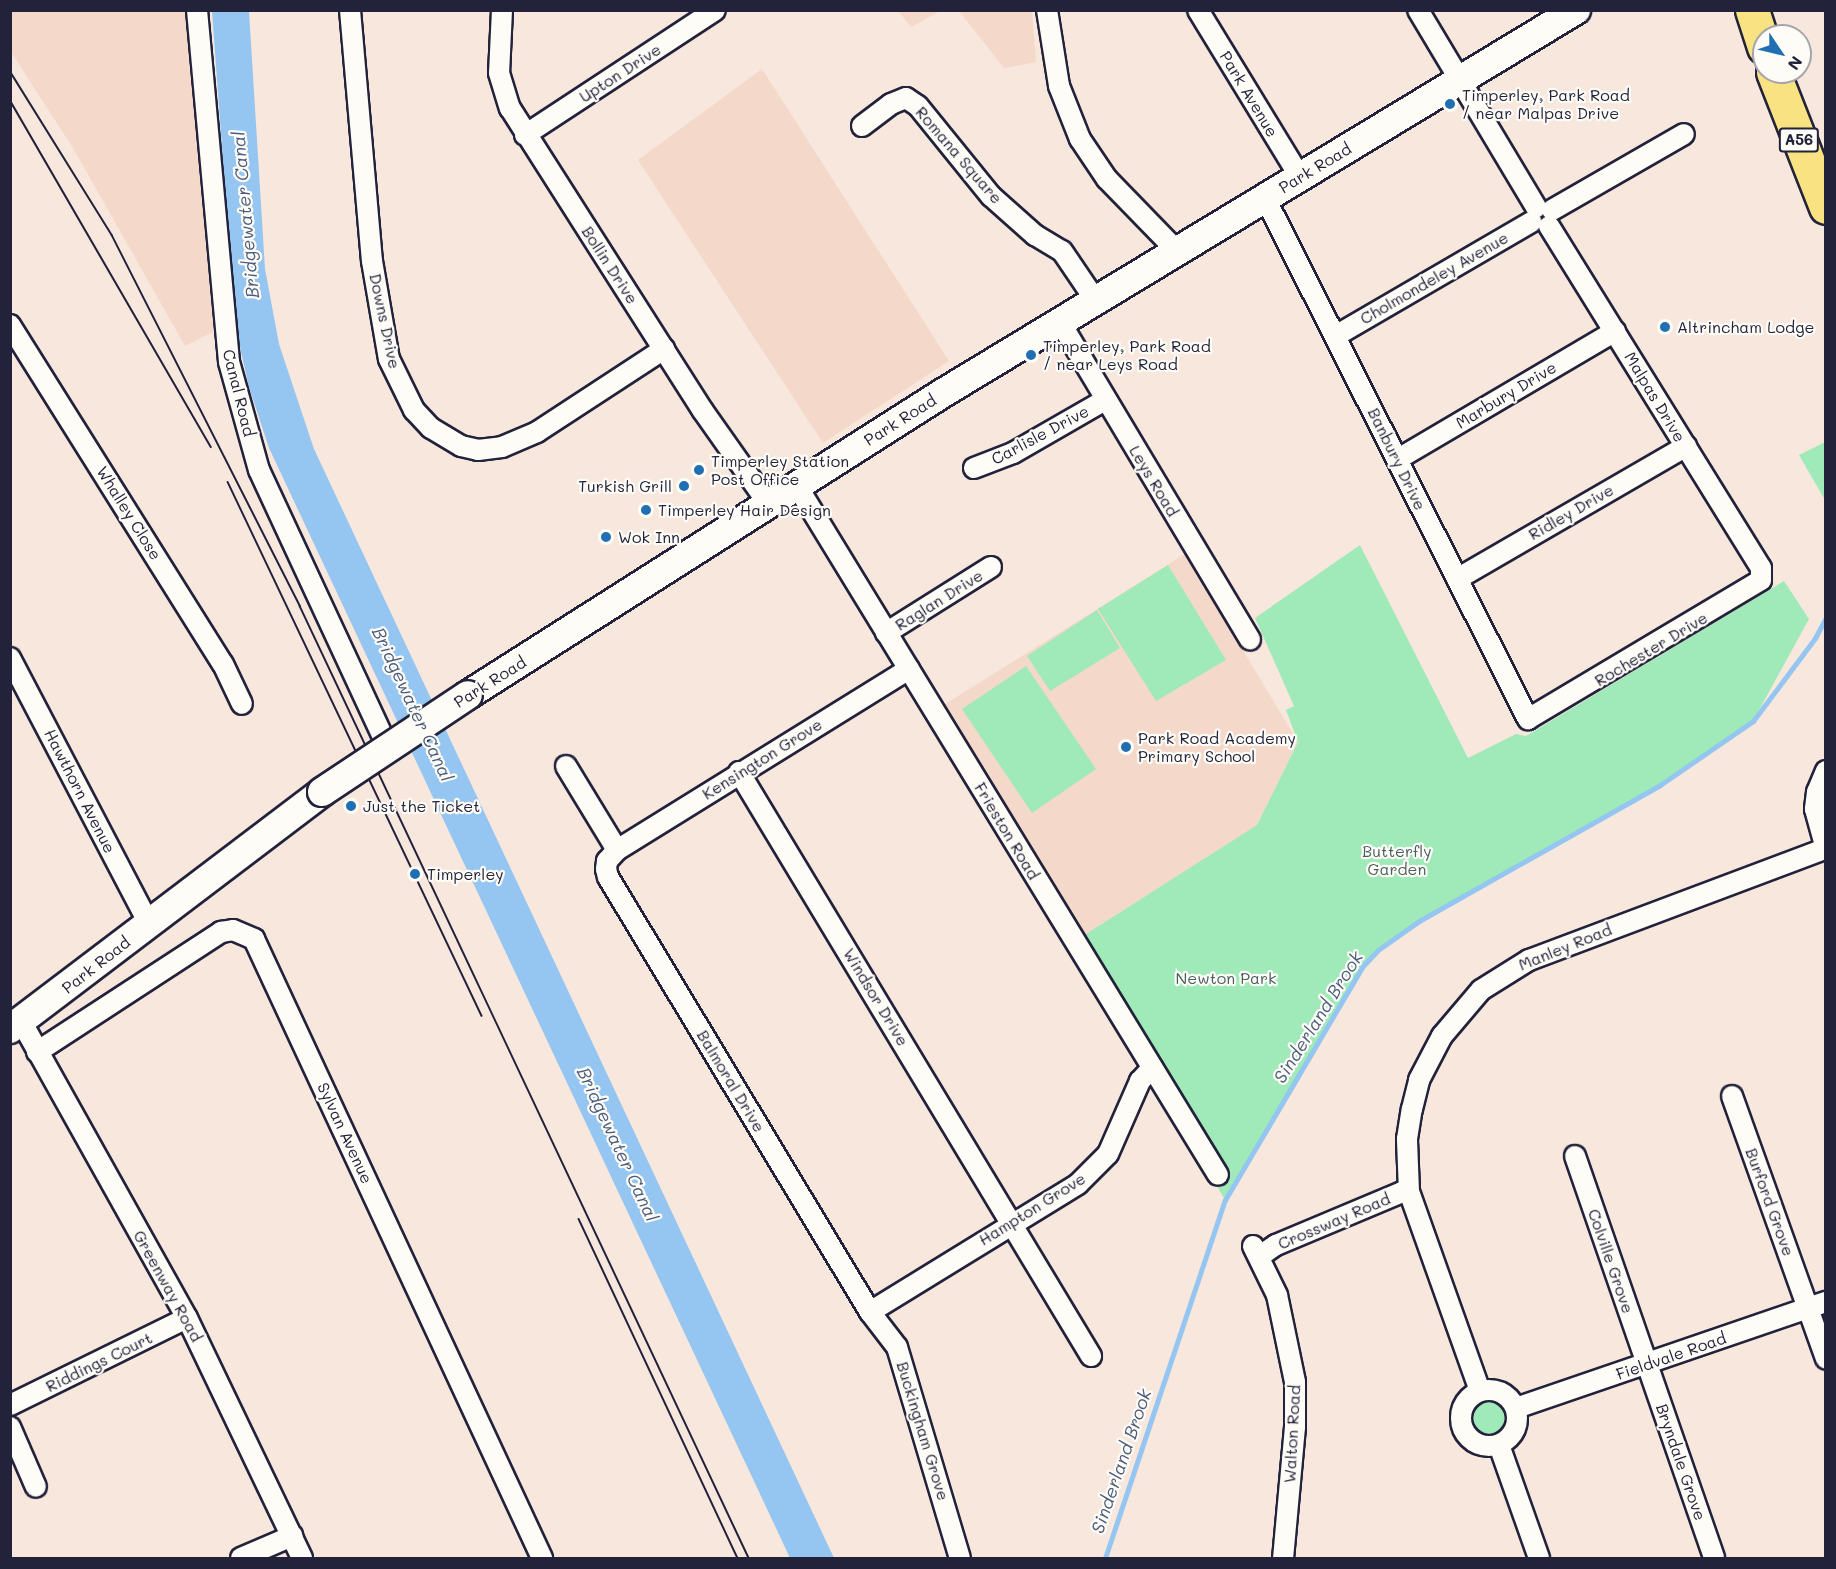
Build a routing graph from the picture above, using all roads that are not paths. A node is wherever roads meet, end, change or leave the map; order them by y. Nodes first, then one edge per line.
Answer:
1 (197, 10) edge
2 (350, 10) edge
3 (502, 10) edge
4 (715, 10) edge
5 (1047, 10) edge
6 (1198, 10) edge
7 (1418, 10) edge
8 (1576, 10) edge
9 (1460, 80) junction
10 (1779, 84) edge
11 (862, 126) dead end
12 (1684, 134) dead end
13 (525, 135) junction
14 (1818, 168) edge
15 (1300, 177) junction
16 (1265, 198) junction
17 (1826, 207) edge
18 (1542, 216) junction
19 (1177, 251) junction
20 (1096, 301) junction
21 (1060, 322) junction
22 (10, 325) edge
23 (1615, 331) junction
24 (1337, 335) junction
25 (664, 349) junction
26 (1105, 400) junction
27 (1686, 446) junction
28 (1398, 459) junction
29 (975, 468) dead end
30 (797, 486) junction
31 (768, 503) junction
32 (991, 567) dead end
33 (1761, 568) joint
34 (1457, 579) junction
35 (886, 633) junction
36 (1250, 639) dead end
37 (10, 658) edge
38 (909, 669) junction
39 (242, 705) dead end
40 (1528, 720) joint
41 (388, 748) junction
42 (566, 766) dead end
43 (1826, 771) edge
44 (739, 772) junction
45 (1825, 849) edge
46 (617, 850) junction
47 (149, 924) junction
48 (16, 1025) edge
49 (37, 1052) junction
50 (1152, 1068) junction
51 (1732, 1096) dead end
52 (1575, 1156) dead end
53 (1218, 1175) dead end
54 (1410, 1192) junction
55 (1012, 1222) junction
56 (1256, 1251) joint
57 (1817, 1306) edge
58 (870, 1312) junction
59 (187, 1318) junction
60 (1091, 1356) dead end
61 (1826, 1359) edge
62 (1648, 1366) junction
63 (1480, 1391) junction
64 (10, 1405) edge
65 (1516, 1408) junction
66 (10, 1427) edge
67 (1498, 1445) junction
68 (34, 1488) dead end
69 (292, 1536) junction
70 (241, 1558) edge
71 (302, 1558) edge
72 (542, 1558) edge
73 (960, 1558) edge
74 (1283, 1558) edge
75 (1539, 1558) edge
76 (1714, 1558) edge

1 - 41 street, Canal Road
2 - 25 street, Downs Drive
3 - 13 street, Bollin Drive
4 - 13 street, Upton Drive
5 - 19 street
6 - 15 street, Park Avenue
7 - 9 street, Malpas Drive
8 - 9 main road, Park Road
9 - 15 main road, Park Road
9 - 18 street, Malpas Drive
10 - 14 highway, A56
11 - 20 street, Romana Square
12 - 18 street, Cholmondeley Avenue
13 - 25 street, Bollin Drive
14 - 17 highway, A56
15 - 16 main road, Park Road
16 - 19 main road, Park Road
16 - 24 street, Banbury Drive
18 - 23 street, Malpas Drive
18 - 24 street, Cholmondeley Avenue
19 - 20 main road, Park Road
20 - 21 main road, Park Road
21 - 26 street, Leys Road
21 - 30 main road, Park Road
22 - 39 street, Whalley Close
23 - 27 street, Malpas Drive
23 - 28 street, Marbury Drive
24 - 28 street, Banbury Drive
25 - 31 street, Bollin Drive
26 - 29 street, Carlisle Drive
26 - 36 street, Leys Road
27 - 33 street, Malpas Drive
27 - 34 street, Ridley Drive
28 - 34 street, Banbury Drive
30 - 31 main road, Park Road
30 - 35 street, Frieston Road
31 - 41 main road, Park Road, bridge
32 - 35 street, Raglan Drive
33 - 40 street, Rochester Drive
34 - 40 street, Banbury Drive
35 - 38 street, Frieston Road
37 - 47 street, Hawthorn Avenue
38 - 44 street, Kensington Grove
38 - 50 street, Frieston Road
41 - 47 main road, Park Road, bridge
42 - 46 street
43 - 45 street
44 - 46 street, Kensington Grove
44 - 55 street, Windsor Drive
45 - 54 street, Manley Road
46 - 58 street, Balmoral Drive
47 - 48 main road, Park Road
48 - 49 street, Greenway Road
49 - 59 street, Greenway Road
49 - 72 street, Sylvan Avenue
50 - 53 street, Frieston Road
50 - 55 street, Hampton Grove
51 - 57 street, Burford Grove
52 - 62 street, Colville Grove
54 - 56 street, Crossway Road
54 - 63 street, Manley Road
55 - 58 street, Hampton Grove
55 - 60 street, Windsor Drive
56 - 74 street, Walton Road
57 - 61 street, Burford Grove
57 - 62 street, Fieldvale Road
58 - 73 street, Buckingham Grove
59 - 64 street, Riddings Court
59 - 69 street, Greenway Road
62 - 65 street, Fieldvale Road
62 - 76 street, Bryndale Grove
63 - 65 street
63 - 67 street
65 - 67 street
66 - 68 street
67 - 75 street
69 - 70 street
69 - 71 street, Greenway Road

